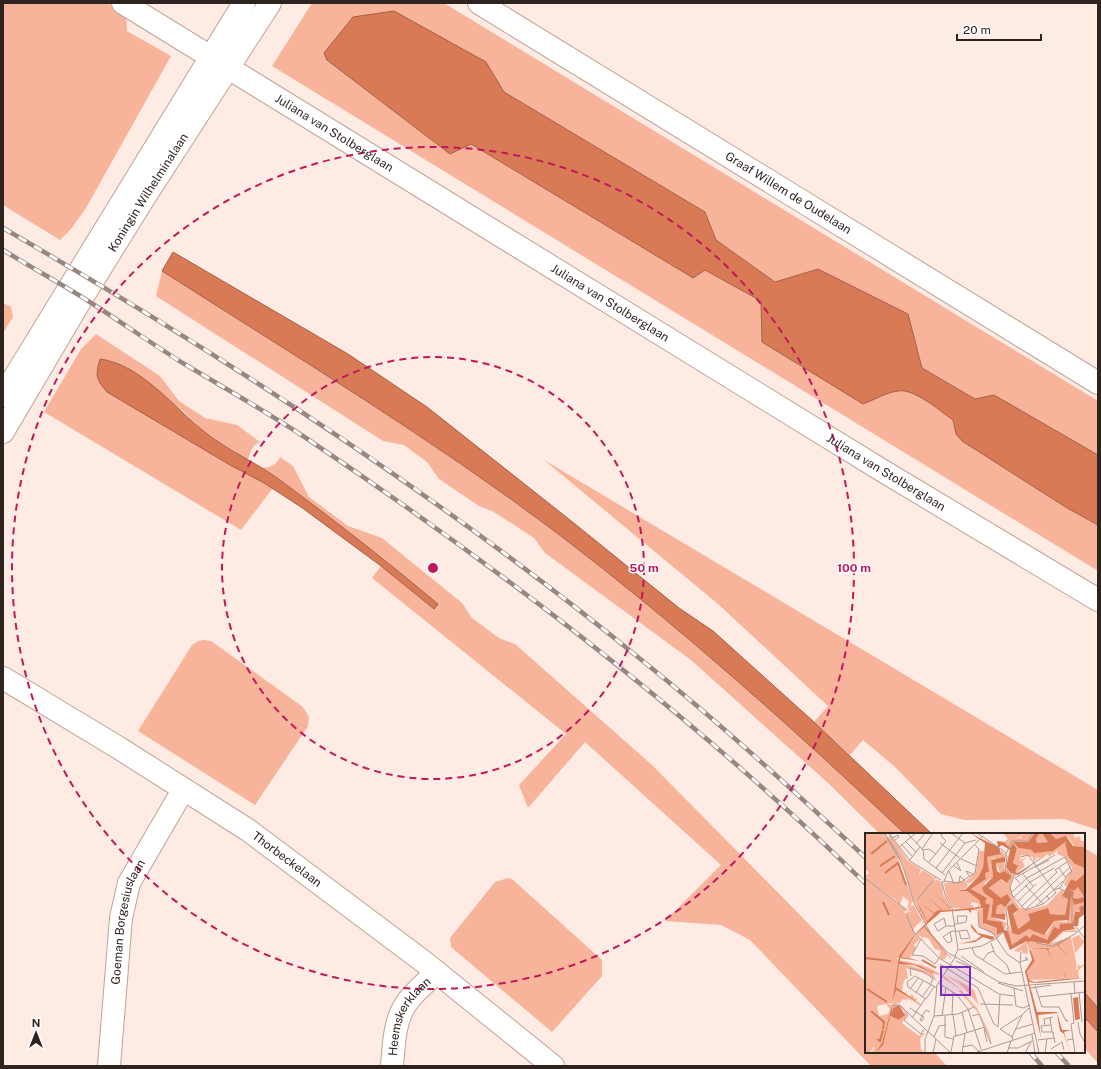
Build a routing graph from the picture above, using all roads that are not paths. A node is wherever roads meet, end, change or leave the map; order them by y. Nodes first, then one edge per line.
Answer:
1 (123, 3) edge
2 (244, 3) edge
3 (270, 3) edge
4 (479, 3) edge
5 (218, 63) junction
6 (23, 380) junction
7 (1098, 383) edge
8 (3, 396) edge
9 (3, 432) edge
10 (1098, 600) edge
11 (3, 678) edge
12 (184, 790) junction
13 (437, 972) junction
14 (109, 1066) edge
15 (392, 1066) edge
16 (553, 1066) edge

1 - 5 street, Juliana van Stolberglaan
2 - 5 street, Koningin Wilhelminalaan
3 - 5 street, Koningin Wilhelminalaan
4 - 7 street, Graaf Willem de Oudelaan
5 - 6 street, Koningin Wilhelminalaan
5 - 10 street, Juliana van Stolberglaan
6 - 8 street
6 - 9 street
11 - 12 street, Thorbeckelaan
12 - 13 street, Thorbeckelaan
12 - 14 street, Goeman Borgesiuslaan
13 - 15 street, Heemskerklaan
13 - 16 street, Thorbeckelaan

